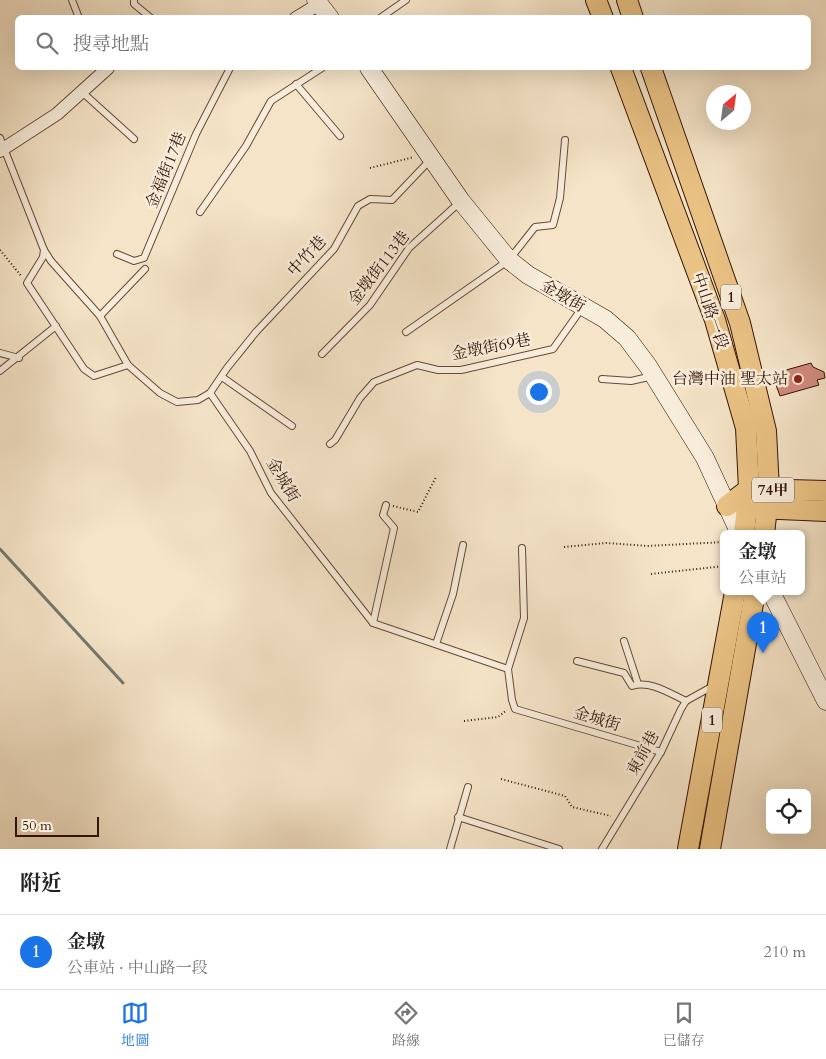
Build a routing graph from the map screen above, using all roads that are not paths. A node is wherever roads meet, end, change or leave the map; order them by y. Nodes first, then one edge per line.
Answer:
1 (72, 0) edge
2 (134, 0) edge
3 (406, 0) edge
4 (596, 0) edge
5 (627, 0) edge
6 (319, 1) edge
7 (78, 15) edge
8 (147, 15) edge
9 (300, 15) edge
10 (328, 15) edge
11 (384, 15) edge
12 (602, 15) edge
13 (632, 15) edge
14 (106, 70) edge
15 (229, 70) edge
16 (319, 70) edge
17 (369, 70) edge
18 (622, 70) edge
19 (651, 70) edge
20 (296, 84) junction
21 (82, 92) junction
22 (340, 136) dead end
23 (134, 139) dead end
24 (565, 140) dead end
25 (1, 146) edge
26 (430, 155) junction
27 (461, 201) junction
28 (200, 212) dead end
29 (44, 250) junction
30 (117, 254) dead end
31 (509, 260) junction
32 (145, 269) dead end
33 (583, 307) junction
34 (100, 316) junction
35 (56, 326) junction
36 (406, 332) dead end
37 (0, 353) edge
38 (322, 354) dead end
39 (19, 358) junction
40 (128, 365) junction
41 (0, 372) edge
42 (654, 376) junction
43 (222, 377) junction
44 (602, 379) dead end
45 (210, 393) junction
46 (292, 426) dead end
47 (330, 444) dead end
48 (769, 490) junction
49 (826, 491) edge
50 (748, 498) junction
51 (386, 504) road end
52 (727, 506) junction
53 (768, 510) junction
54 (826, 511) edge
55 (738, 530) edge
56 (744, 530) edge
57 (765, 530) edge
58 (463, 545) dead end
59 (522, 548) dead end
60 (734, 595) edge
61 (754, 595) edge
62 (773, 595) edge
63 (373, 623) junction
64 (624, 641) dead end
65 (436, 644) junction
66 (577, 661) dead end
67 (508, 669) junction
68 (719, 683) junction
69 (638, 684) junction
70 (686, 701) junction
71 (826, 701) edge
72 (661, 752) junction
73 (468, 787) dead end
74 (458, 817) junction
75 (450, 849) edge
76 (559, 849) edge
77 (602, 849) edge
78 (688, 849) edge
79 (710, 849) edge

1 - 7 lane
2 - 8 lane
3 - 11 lane
4 - 12 main road
5 - 13 main road
6 - 9 street
6 - 10 street
14 - 21 street
15 - 30 lane, 金福街17巷
16 - 20 lane
17 - 26 street, 金墩街
18 - 50 main road, 中山路一段 / 1
19 - 48 main road, 中山路一段 / 1
20 - 22 lane
20 - 28 lane
21 - 23 lane
21 - 25 street
24 - 31 lane
25 - 29 lane
26 - 27 street, 金墩街
26 - 43 lane, 中竹巷
27 - 31 street, 金墩街
27 - 38 lane, 金墩街113巷
29 - 34 lane
29 - 35 lane
31 - 33 street, 金墩街
31 - 36 lane
32 - 34 lane
33 - 42 street, 金墩街
33 - 47 lane, 金墩街69巷
34 - 40 lane
35 - 39 lane
35 - 40 lane
37 - 39 lane
39 - 41 lane
40 - 45 lane
42 - 44 lane
42 - 52 street, 金墩街
43 - 45 lane, 中竹巷
43 - 46 lane
45 - 63 lane, 金城街
48 - 49 main road, 74甲
48 - 50 main road, 74甲
48 - 53 main road, 中山路一段 / 1
50 - 52 main road, 74甲
50 - 53 main road, 74甲
50 - 56 main road, 中山路一段 / 1
51 - 63 lane
52 - 55 street, 金墩街
53 - 54 main road, 74甲
53 - 57 main road, 中山路一段 / 1
58 - 65 lane
59 - 67 lane
60 - 68 main road, 1
61 - 79 main road, 1
62 - 71 street
63 - 65 lane
64 - 69 lane
65 - 67 lane
66 - 69 lane
67 - 72 lane, 金城街
68 - 70 lane
68 - 78 main road, 1
69 - 70 lane
70 - 72 lane, 東前巷
72 - 77 lane, 東前巷
73 - 74 lane
74 - 75 lane
74 - 76 lane

